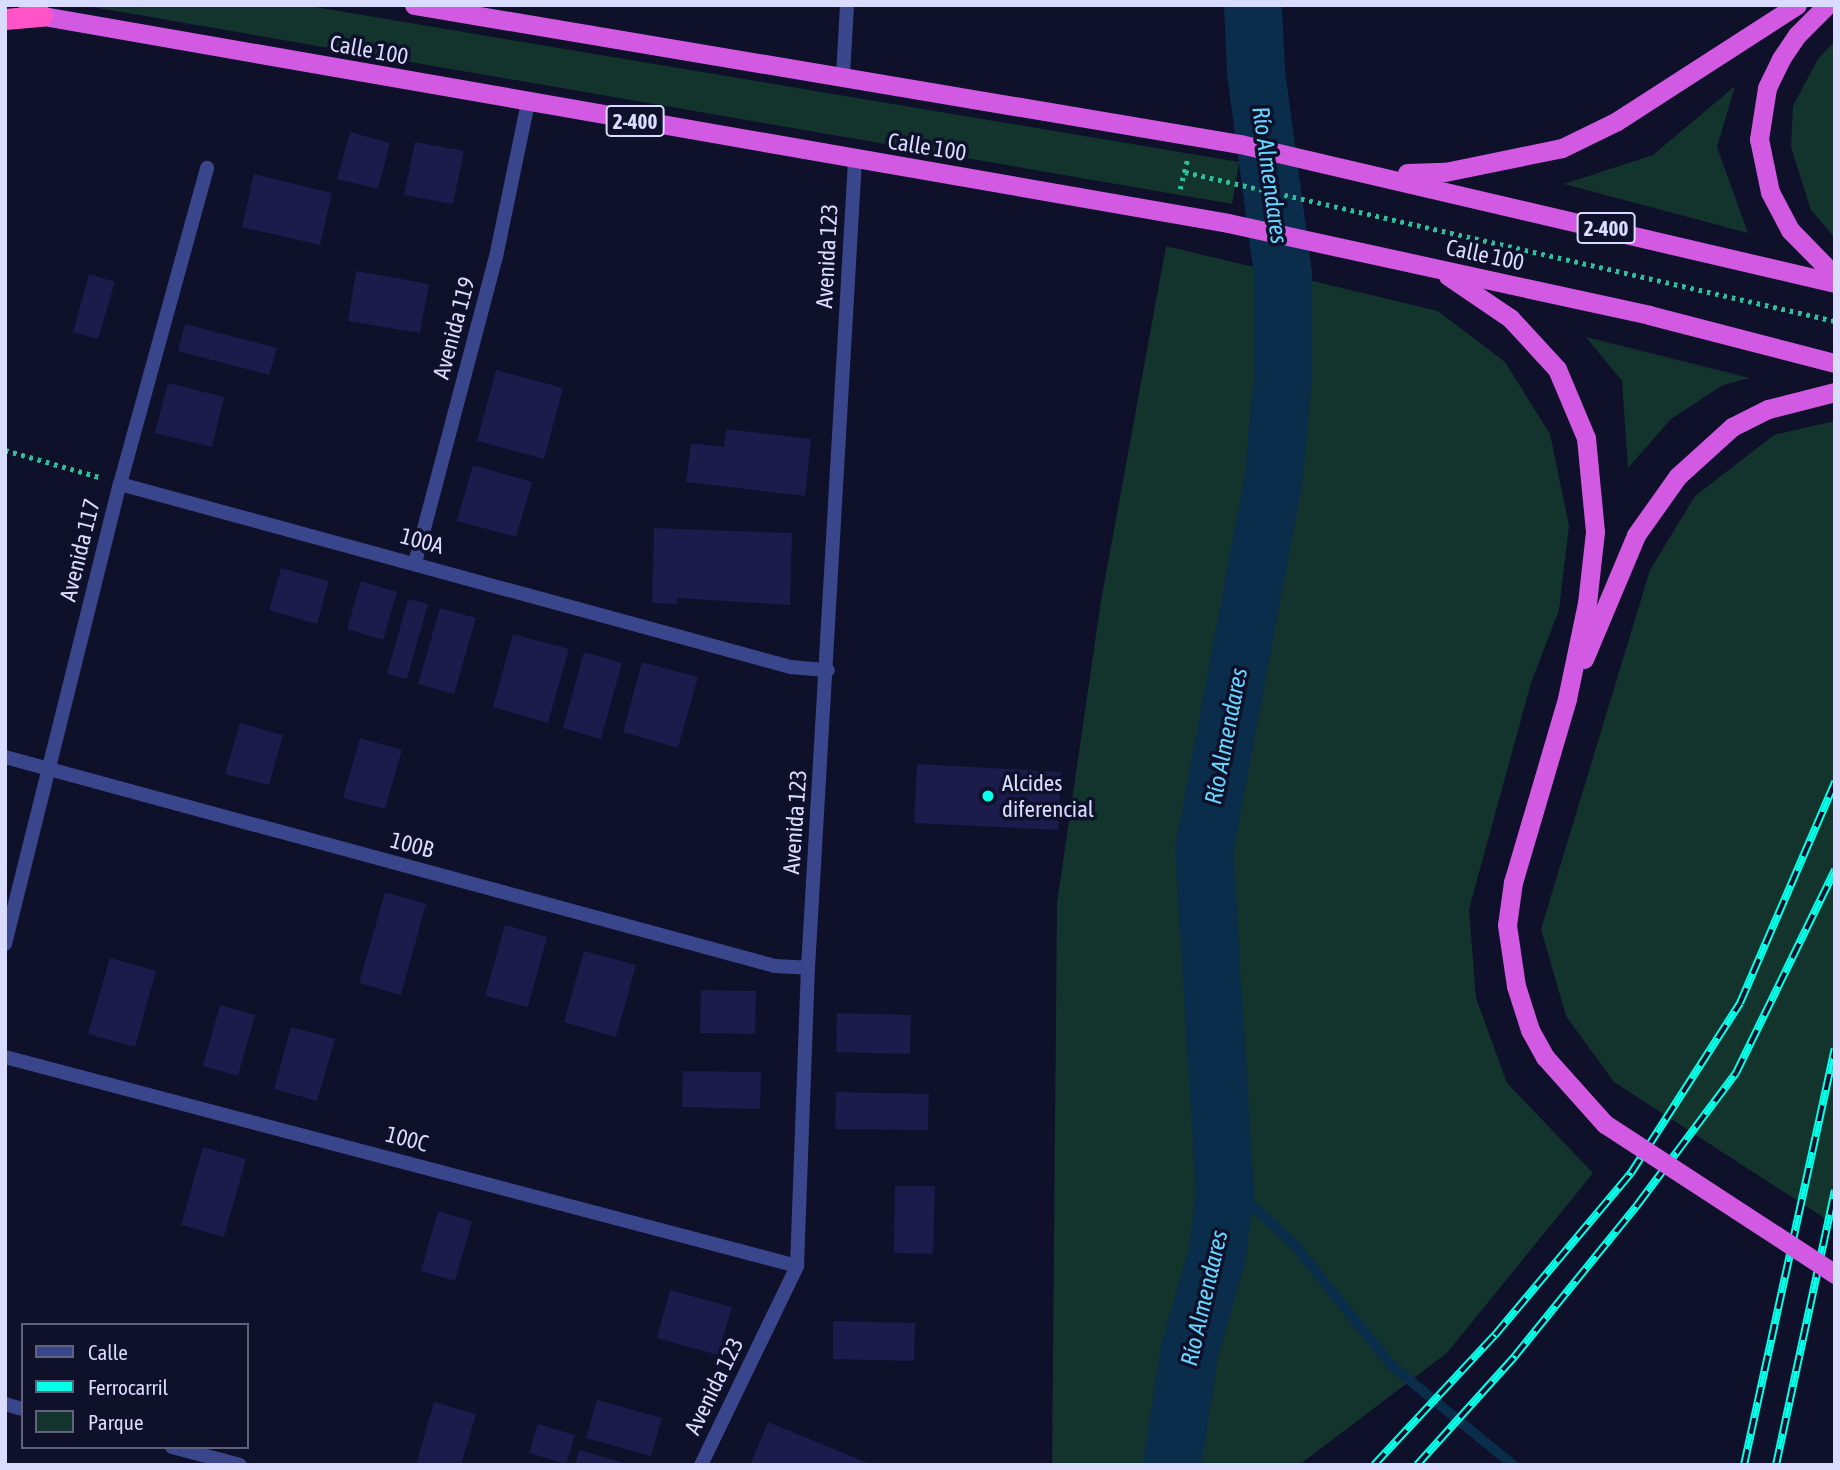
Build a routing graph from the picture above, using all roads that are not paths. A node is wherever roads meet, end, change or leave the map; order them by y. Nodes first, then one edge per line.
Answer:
1 (414, 5) edge
2 (847, 5) edge
3 (1797, 5) edge
4 (1827, 5) edge
5 (5, 9) edge
6 (42, 16) junction
7 (5, 19) edge
8 (844, 75) junction
9 (528, 103) junction
10 (855, 160) junction
11 (207, 168) dead end
12 (1376, 173) junction
13 (1438, 270) junction
14 (1835, 276) edge
15 (1835, 283) edge
16 (1835, 363) edge
17 (1835, 392) edge
18 (120, 484) junction
19 (415, 563) junction
20 (828, 670) junction
21 (1567, 699) junction
22 (5, 757) edge
23 (48, 769) junction
24 (5, 944) edge
25 (808, 968) junction
26 (5, 1057) edge
27 (797, 1266) junction
28 (1835, 1274) edge
29 (180, 1449) edge
30 (240, 1465) edge
31 (701, 1465) edge

1 - 8 highway, 2-400
2 - 8 street
3 - 12 highway
4 - 14 highway
5 - 6 highway, Calle 100 / 2-400
6 - 7 highway
6 - 9 highway, Calle 100 / 2-400
8 - 12 highway, 2-400
9 - 10 highway, Calle 100 / 2-400
9 - 19 street, Avenida 119
10 - 13 highway, Calle 100 / 2-400
10 - 20 street, Avenida 123
11 - 18 street, Avenida 117
12 - 15 highway, 2-400
13 - 16 highway, Calle 100 / 2-400
13 - 21 highway
17 - 21 highway
18 - 19 street, 100A
18 - 23 street, Avenida 117
19 - 20 street, 100A
20 - 25 street, Avenida 123
21 - 28 highway, bridge
22 - 23 street, 100B
23 - 24 street, Avenida 117
23 - 25 street, 100B
25 - 27 street, Avenida 123
26 - 27 street, 100C
27 - 31 street, Avenida 123
29 - 30 street

